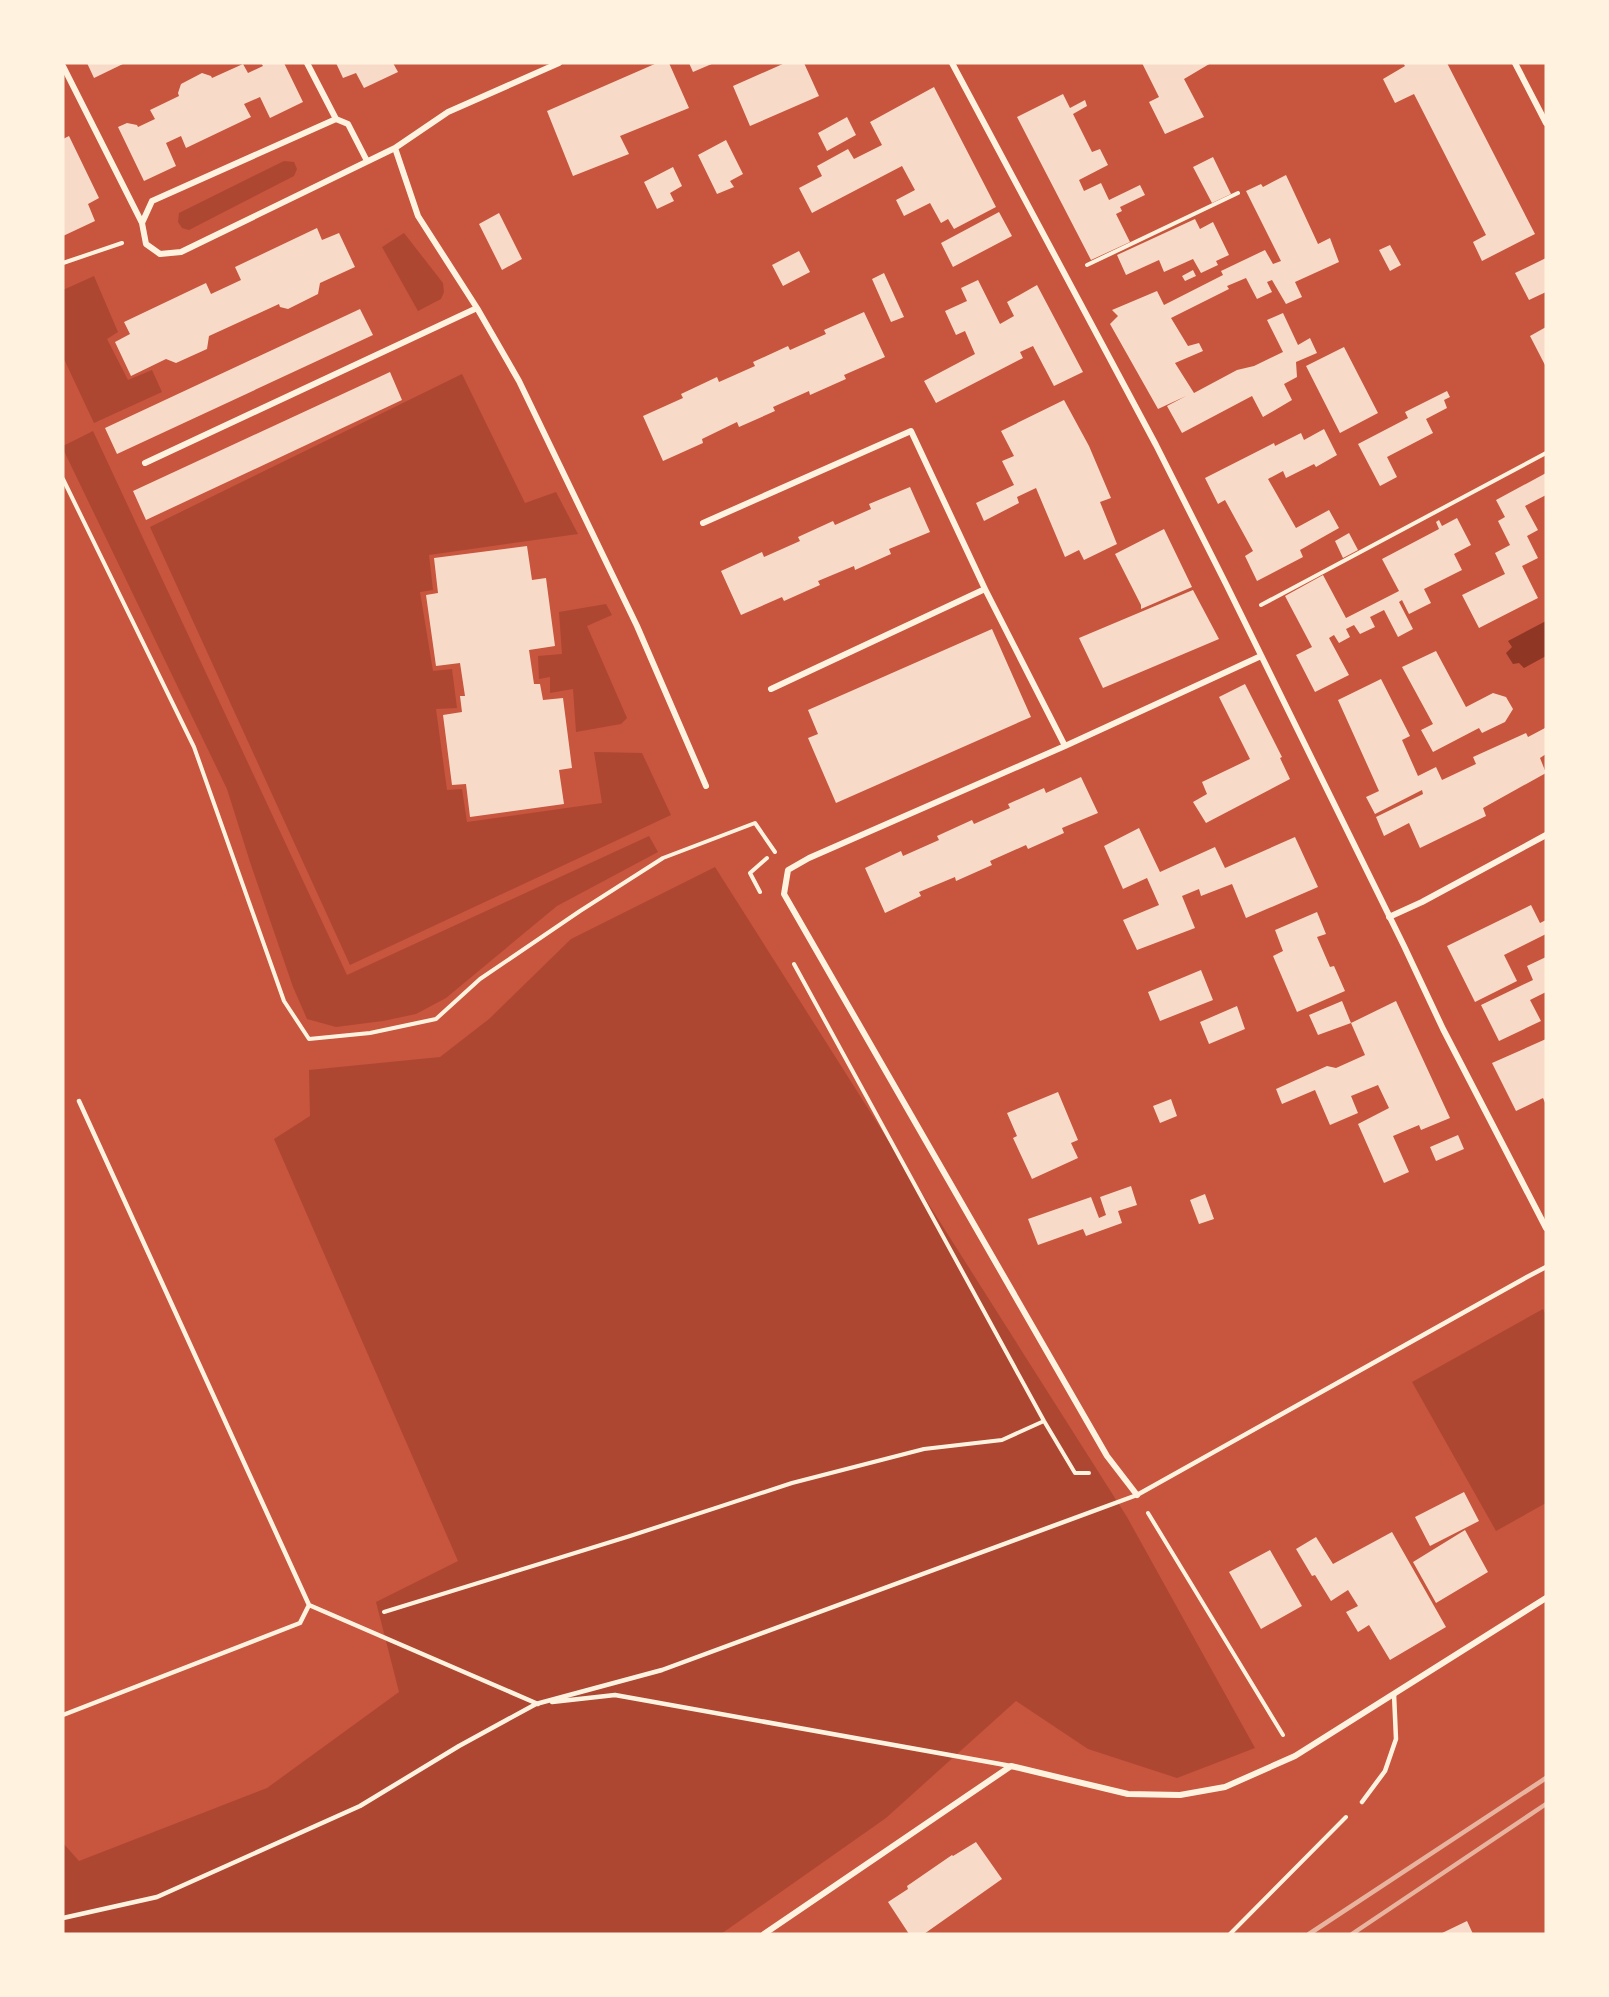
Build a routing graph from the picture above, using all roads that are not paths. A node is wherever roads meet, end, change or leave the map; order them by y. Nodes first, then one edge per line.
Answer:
1 (307, 63) edge
2 (559, 63) edge
3 (952, 63) edge
4 (1515, 63) edge
5 (63, 66) edge
6 (336, 119) junction
7 (1546, 123) edge
8 (394, 148) junction
9 (367, 161) junction
10 (142, 224) junction
11 (477, 308) junction
12 (144, 463) dead end
13 (703, 524) dead end
14 (985, 589) junction
15 (1261, 656) junction
16 (771, 689) dead end
17 (1065, 746) junction
18 (706, 786) dead end
19 (1546, 835) edge
20 (1389, 917) junction
21 (79, 1101) dead end
22 (1546, 1228) edge
23 (1546, 1268) edge
24 (1137, 1495) junction
25 (1546, 1598) edge
26 (309, 1605) junction
27 (1394, 1694) junction
28 (536, 1704) junction
29 (63, 1715) edge
30 (1011, 1766) junction
31 (1362, 1802) road end
32 (63, 1918) edge
33 (764, 1934) edge

1 - 6 street
2 - 8 street
3 - 15 street
4 - 7 street
5 - 10 street
6 - 9 street
6 - 10 street
8 - 9 street
8 - 11 street
9 - 10 street
11 - 12 street
11 - 18 street
13 - 14 street
14 - 16 street
14 - 17 street
15 - 17 street
15 - 20 street
17 - 24 street
19 - 20 street
20 - 22 street
21 - 26 lane
23 - 24 lane
24 - 28 lane
25 - 27 street
26 - 28 lane
26 - 29 lane
27 - 30 street
27 - 31 lane
28 - 30 lane
28 - 32 lane
30 - 33 street

